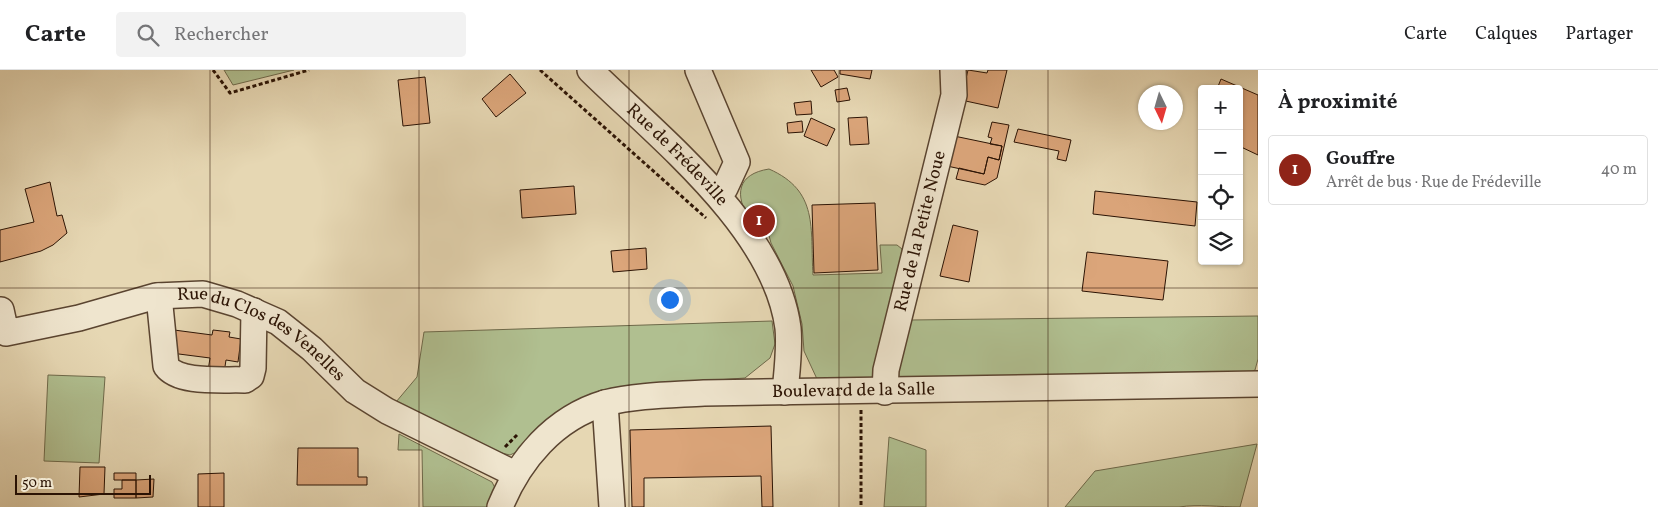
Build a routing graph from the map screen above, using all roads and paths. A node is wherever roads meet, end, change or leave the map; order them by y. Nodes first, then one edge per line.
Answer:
1 (213, 70) edge
2 (308, 70) edge
3 (540, 70) edge
4 (590, 70) edge
5 (698, 70) edge
6 (953, 70) edge
7 (719, 194) junction
8 (708, 220) dead end
9 (159, 296) junction
10 (1, 310) dead end
11 (254, 311) junction
12 (1258, 384) edge
13 (785, 392) junction
14 (861, 392) junction
15 (886, 392) junction
16 (605, 404) junction
17 (515, 474) junction
18 (500, 507) edge
19 (612, 507) edge
20 (861, 507) edge

1 - 2 path
3 - 8 path
4 - 7 street, Rue de Frédeville
5 - 7 street
6 - 15 street, Rue de la Petite Noue
7 - 13 street, Rue de Frédeville
9 - 10 street, Rue du Clos des Venelles
9 - 11 street, Rue du Clos des Venelles
9 - 11 street
11 - 17 street, Rue du Clos des Venelles
12 - 15 street, Boulevard de la Salle
13 - 14 street, Boulevard de la Salle
13 - 16 street, Boulevard de la Salle
14 - 15 street, Boulevard de la Salle
14 - 20 path
16 - 17 street, Boulevard de la Salle
16 - 19 street
17 - 18 street, Boulevard de la Salle

